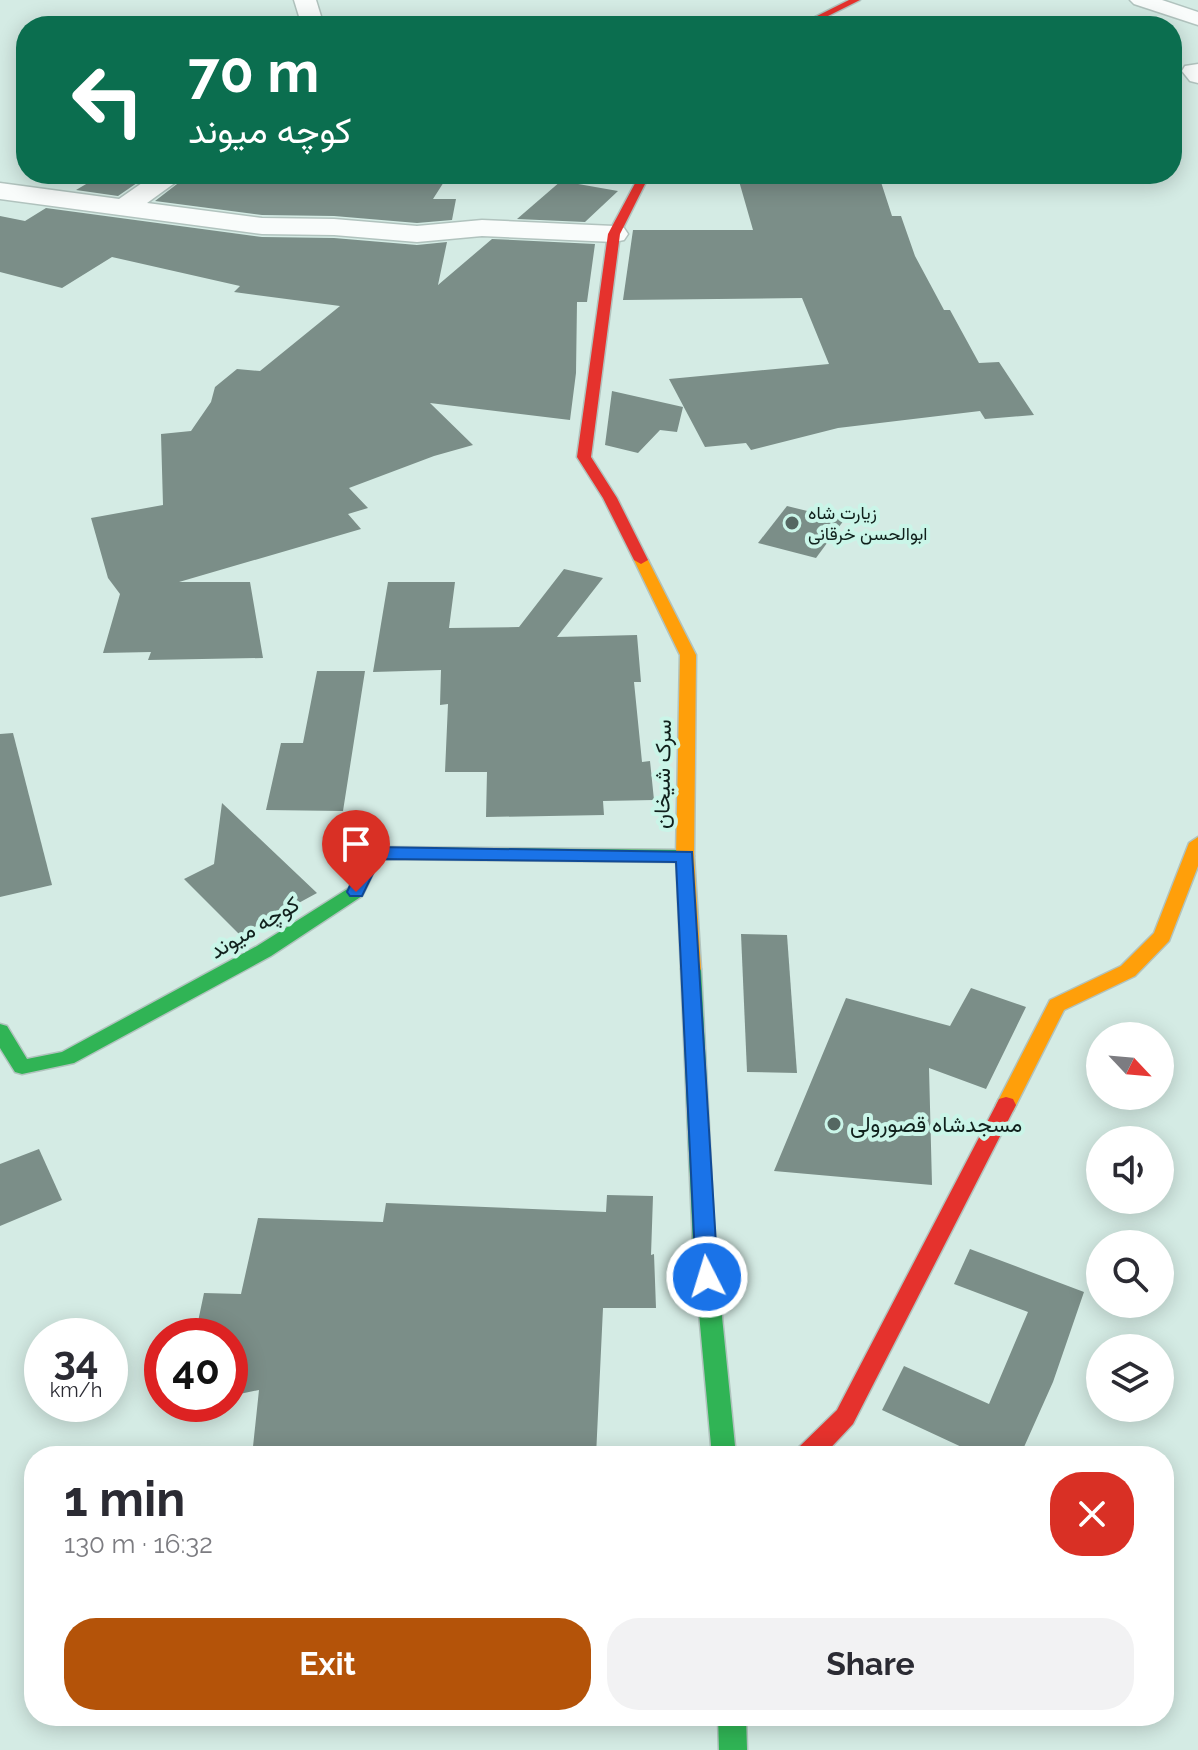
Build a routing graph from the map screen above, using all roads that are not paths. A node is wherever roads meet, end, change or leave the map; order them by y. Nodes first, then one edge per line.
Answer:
1 (856, 0) edge
2 (1141, 0) edge
3 (822, 16) edge
4 (1198, 19) edge
5 (157, 184) edge
6 (640, 184) edge
7 (0, 191) edge
8 (126, 207) junction
9 (614, 234) junction
10 (1198, 843) edge
11 (685, 856) junction
12 (0, 1031) edge
13 (723, 1446) edge
14 (817, 1446) edge
15 (732, 1726) edge
16 (733, 1750) edge

1 - 3 street
2 - 4 street
5 - 8 street
6 - 9 street, سرک شیخان
7 - 8 street
8 - 9 street
9 - 11 street, سرک شیخان
10 - 14 street
11 - 12 street, کوچه میوند
11 - 13 street, سرک شیخان
15 - 16 street

